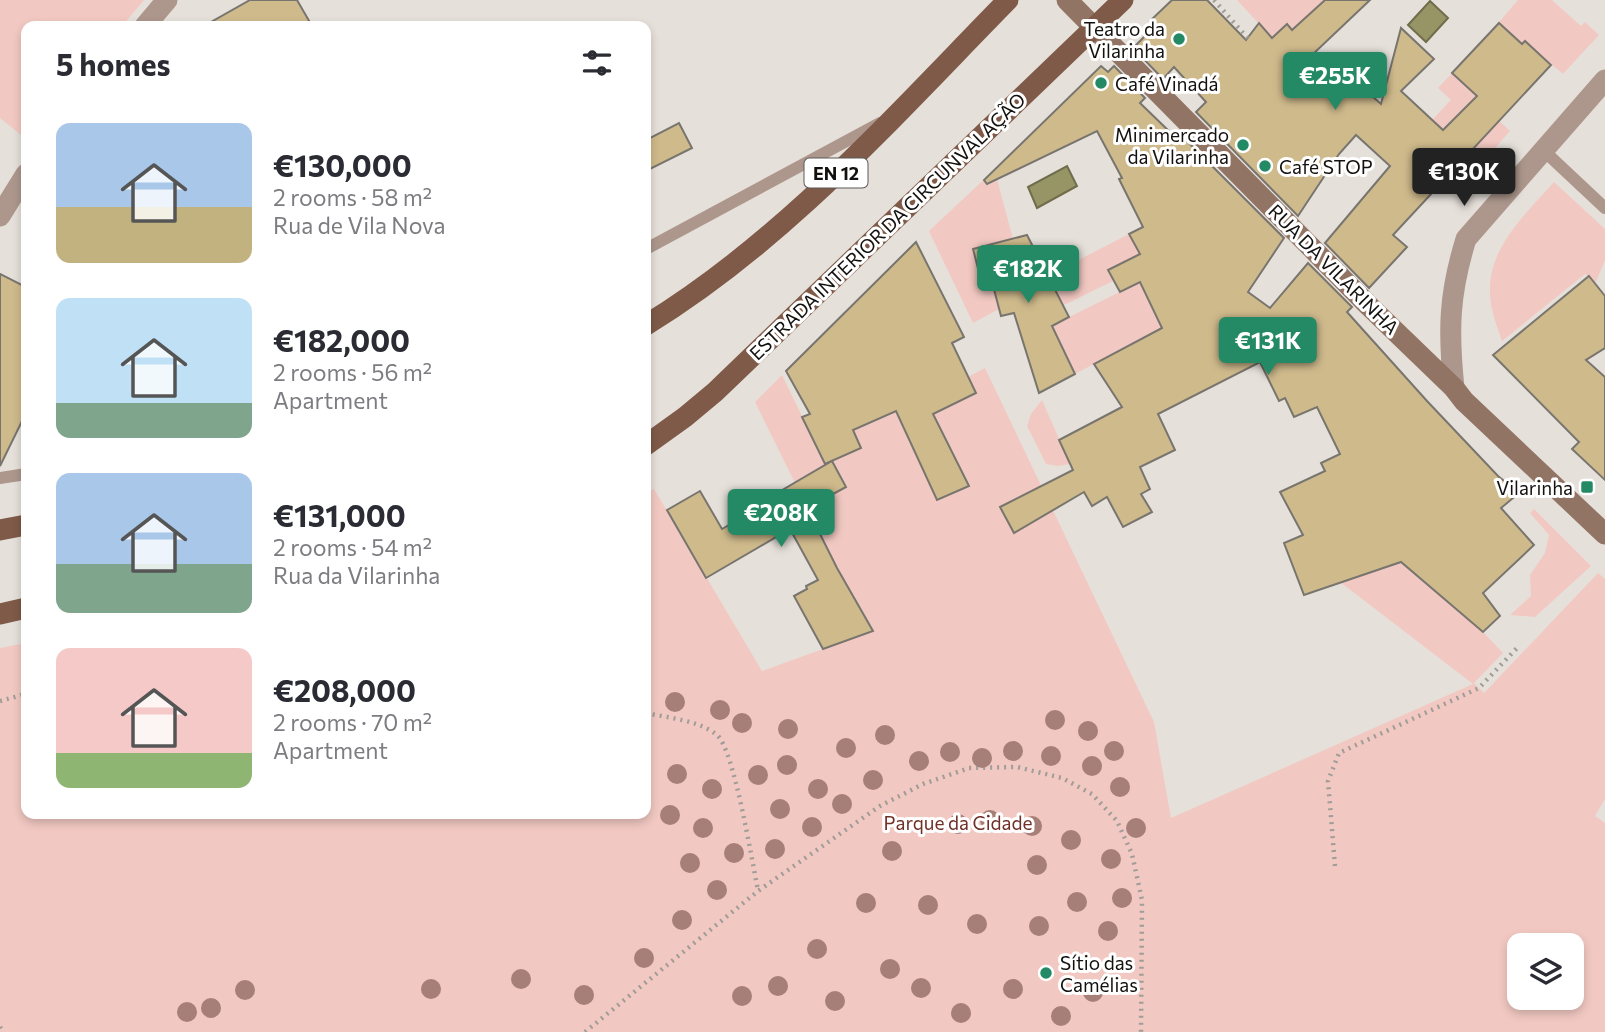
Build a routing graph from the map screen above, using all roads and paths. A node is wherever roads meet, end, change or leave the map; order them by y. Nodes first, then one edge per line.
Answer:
1 (167, 0) edge
2 (1008, 0) edge
3 (1067, 0) edge
4 (1123, 0) edge
5 (1214, 0) edge
6 (149, 21) edge
7 (1094, 29) junction
8 (1251, 42) dead end
9 (1605, 80) edge
10 (899, 113) junction
11 (1542, 149) junction
12 (21, 182) edge
13 (1605, 208) edge
14 (0, 216) edge
15 (651, 246) edge
16 (651, 322) edge
17 (1454, 388) junction
18 (651, 441) edge
19 (21, 475) edge
20 (0, 478) edge
21 (21, 526) edge
22 (0, 530) edge
23 (1605, 534) edge
24 (21, 609) edge
25 (0, 614) edge
26 (1517, 648) dead end
27 (21, 695) edge
28 (0, 701) edge
29 (651, 714) edge
30 (1335, 866) dead end
31 (758, 891) junction
32 (0, 1027) edge
33 (3, 1032) edge
34 (585, 1032) edge
35 (1141, 1032) edge

1 - 6 street
2 - 10 main road, EN 12
3 - 7 main road, RUA DA VILARINHA
4 - 7 main road, ESTRADA INTERIOR DA CIRCUNVALAÇÃO
5 - 8 path
7 - 17 main road, RUA DA VILARINHA
7 - 18 main road, ESTRADA INTERIOR DA CIRCUNVALAÇÃO
9 - 11 street
10 - 15 lane
10 - 16 main road, EN 12
11 - 13 lane
11 - 17 street
12 - 14 street
17 - 23 main road, RUA DA VILARINHA
19 - 20 lane
21 - 22 main road
24 - 25 main road
26 - 30 path
27 - 28 path
29 - 31 path
31 - 34 path
31 - 35 path
32 - 33 path

